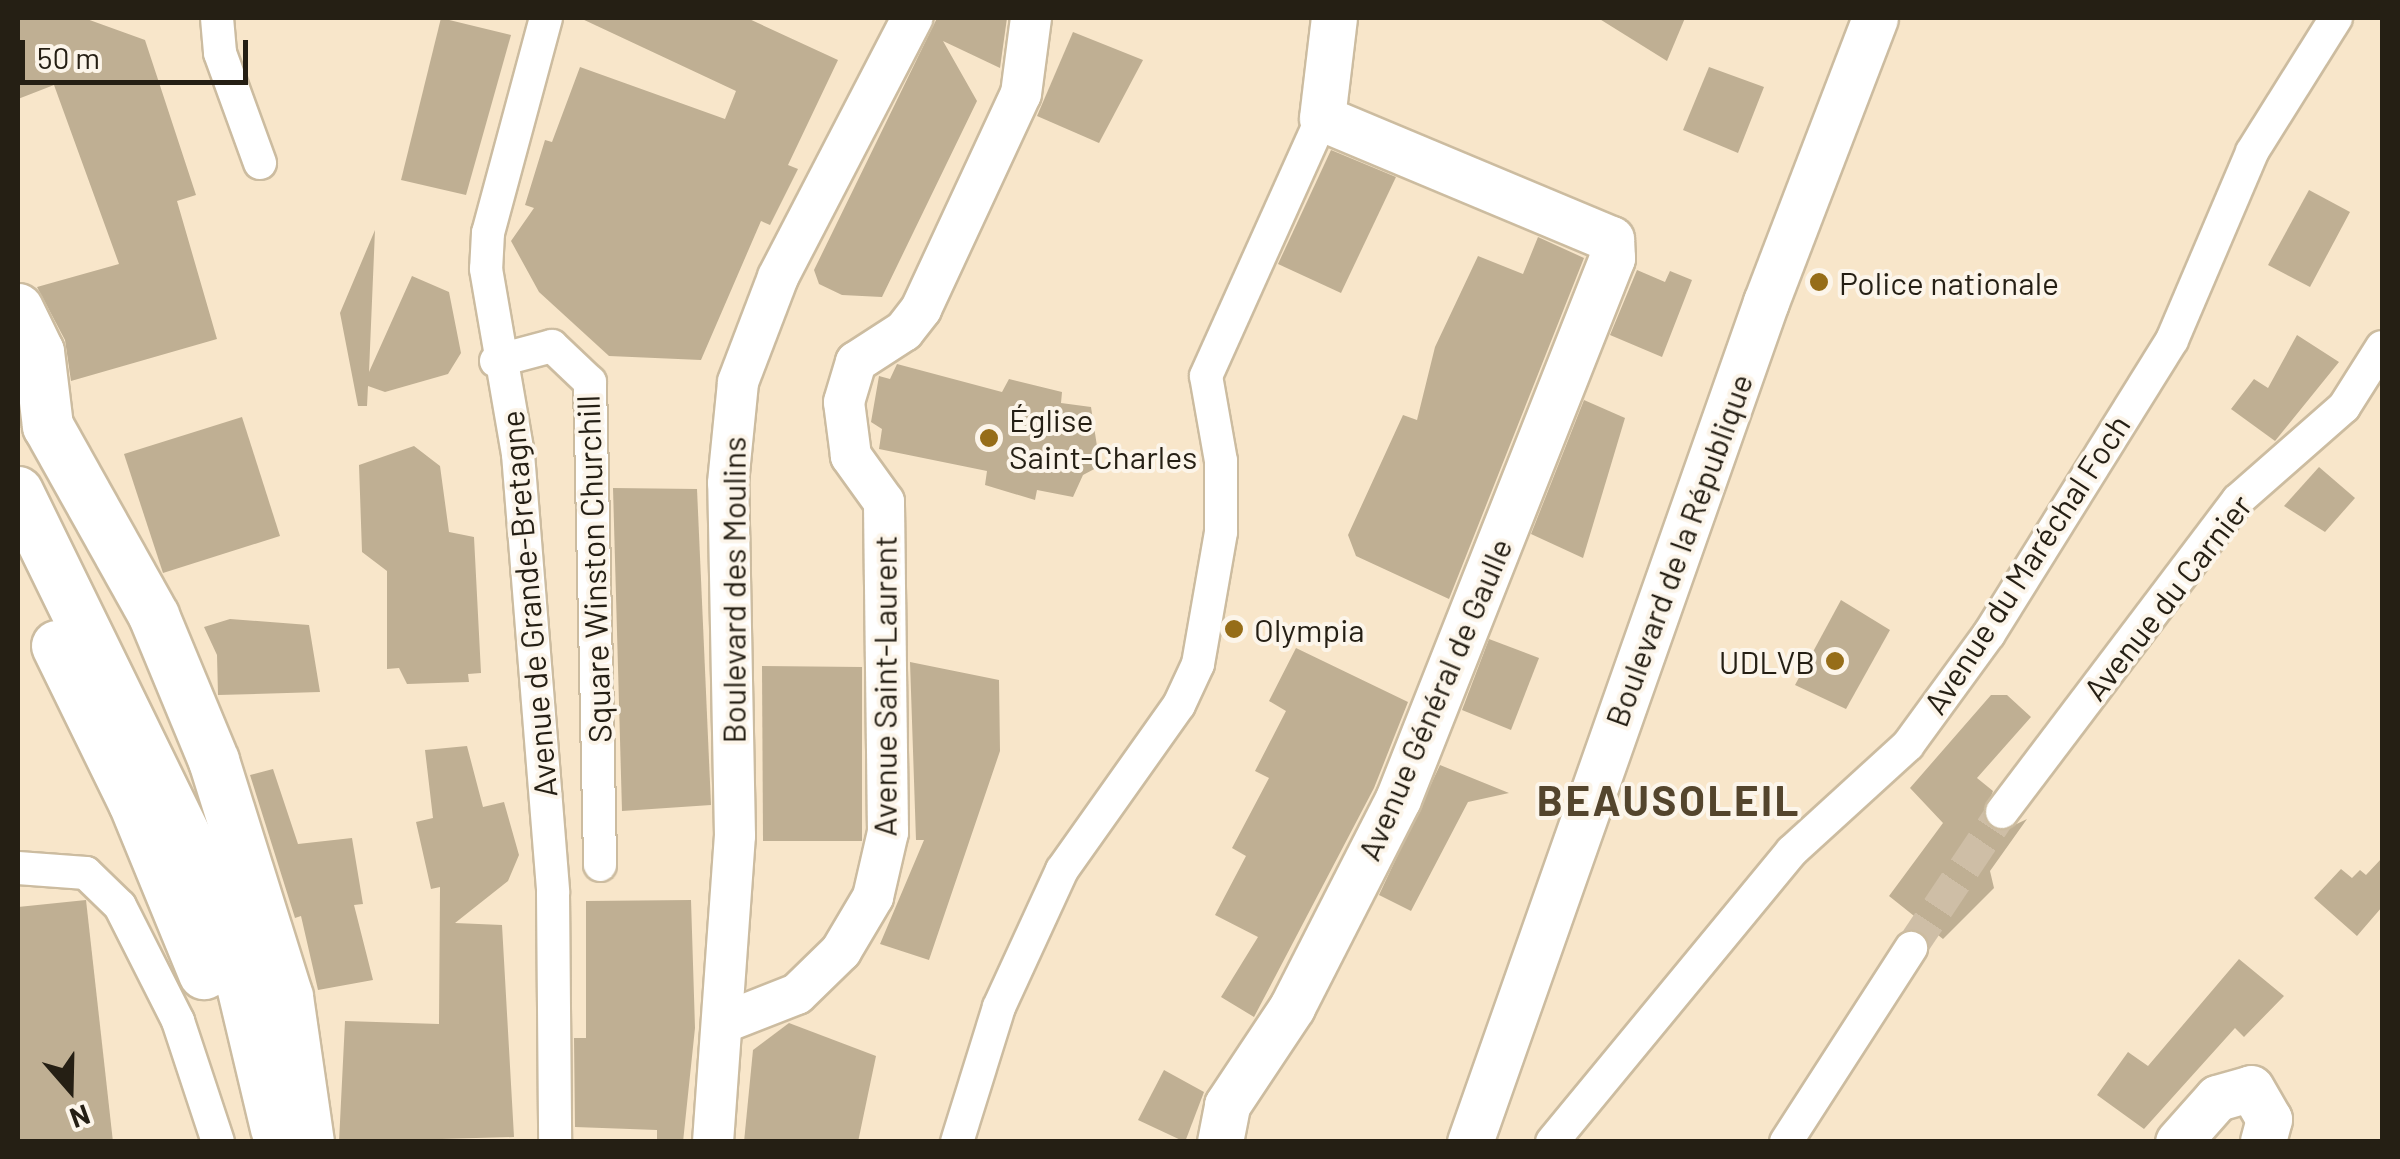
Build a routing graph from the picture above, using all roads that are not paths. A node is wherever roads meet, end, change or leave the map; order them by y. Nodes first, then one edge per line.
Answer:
1 (217, 18) edge
2 (546, 18) edge
3 (912, 18) edge
4 (1031, 18) edge
5 (1334, 18) edge
6 (1874, 18) edge
7 (2336, 18) edge
8 (1322, 118) junction
9 (260, 163) dead end
10 (18, 309) edge
11 (2382, 348) edge
12 (496, 361) junction
13 (18, 492) edge
14 (18, 565) edge
15 (2002, 812) tunnel mouth
16 (600, 865) dead end
17 (18, 868) edge
18 (1911, 948) tunnel mouth
19 (723, 1023) junction
20 (218, 1142) edge
21 (266, 1142) edge
22 (278, 1142) edge
23 (309, 1142) edge
24 (554, 1142) edge
25 (713, 1142) edge
26 (958, 1142) edge
27 (1220, 1142) edge
28 (1470, 1142) edge
29 (1552, 1142) edge
30 (1786, 1142) edge
31 (2178, 1142) edge
32 (2263, 1142) edge

1 - 9 street
2 - 12 street, Avenue de Grande-Bretagne
3 - 19 street, Boulevard des Moulins
4 - 19 street, Avenue Saint-Laurent
5 - 8 main road
6 - 28 main road, Boulevard de la République
7 - 29 street, Avenue du Maréchal Foch
8 - 26 street
8 - 27 main road, Avenue Général de Gaulle
10 - 23 main road
11 - 15 street, Avenue du Carnier
12 - 16 street, Square Winston Churchill
12 - 24 street, Avenue de Grande-Bretagne
13 - 22 main road
14 - 21 main road
17 - 20 street
18 - 30 street
19 - 25 street, Boulevard des Moulins
31 - 32 main road

